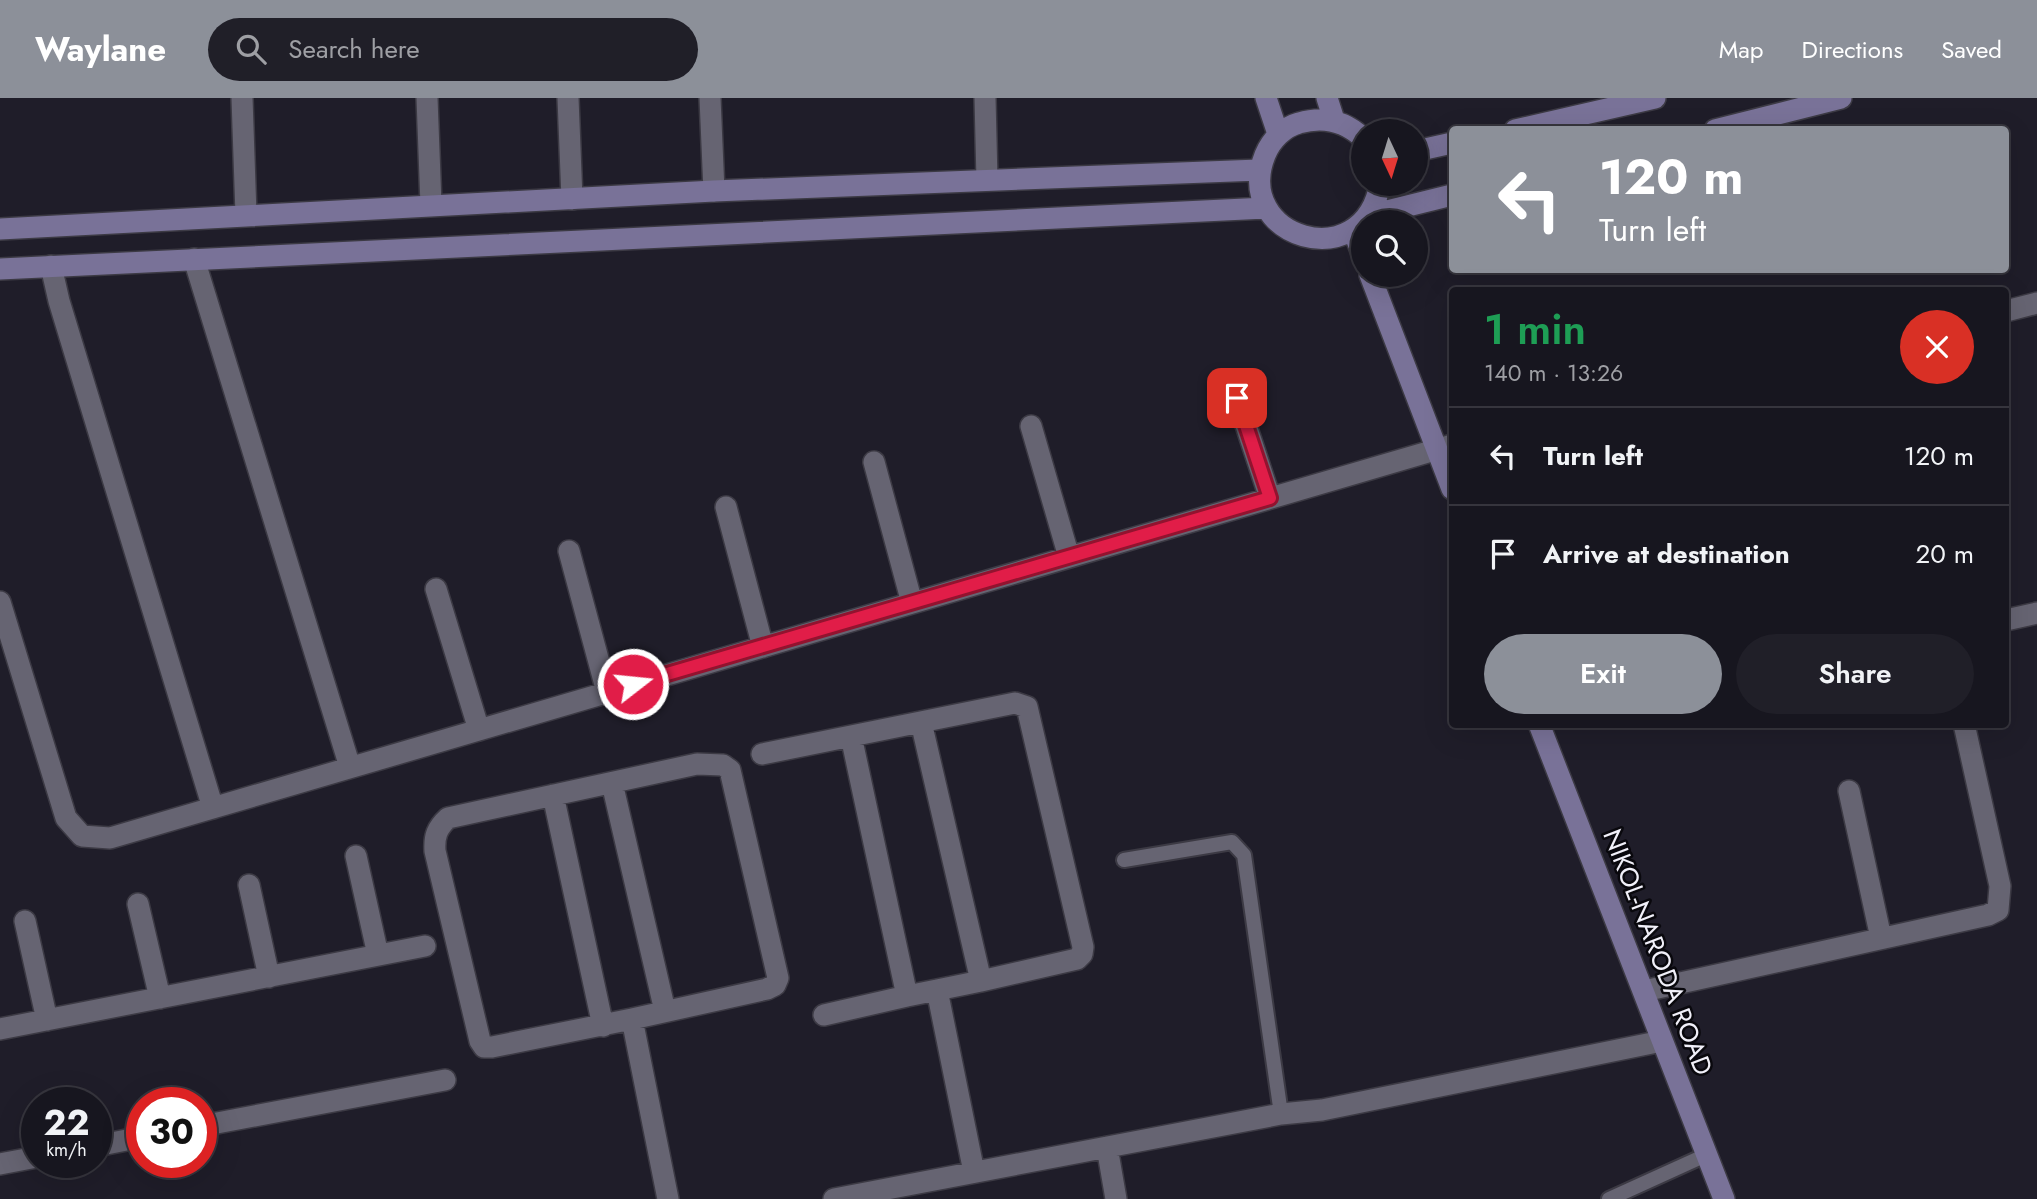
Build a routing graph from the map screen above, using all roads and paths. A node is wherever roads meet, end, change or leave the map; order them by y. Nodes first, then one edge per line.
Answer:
1 (242, 98) edge
2 (427, 98) edge
3 (568, 98) edge
4 (710, 98) edge
5 (985, 98) edge
6 (1266, 98) edge
7 (1327, 98) edge
8 (1655, 98) edge
9 (1841, 98) edge
10 (1592, 105) edge
11 (1334, 120) junction
12 (1527, 126) edge
13 (1731, 126) edge
14 (1351, 127) edge
15 (1278, 134) junction
16 (1449, 144) edge
17 (1428, 148) edge
18 (1259, 170) junction
19 (987, 180) junction
20 (713, 191) junction
21 (1449, 196) edge
22 (572, 199) junction
23 (431, 205) junction
24 (1266, 208) junction
25 (1403, 210) edge
26 (246, 215) junction
27 (1351, 228) edge
28 (0, 229) edge
29 (194, 259) junction
30 (51, 266) junction
31 (0, 269) edge
32 (1375, 287) edge
33 (2037, 303) edge
34 (2009, 310) edge
35 (1237, 398) dead end
36 (1031, 426) dead end
37 (1445, 447) edge
38 (874, 462) dead end
39 (1449, 471) edge
40 (1270, 498) junction
41 (726, 507) dead end
42 (569, 551) dead end
43 (1069, 557) junction
44 (436, 589) dead end
45 (0, 602) edge
46 (912, 603) junction
47 (2037, 613) edge
48 (2009, 619) edge
49 (764, 646) junction
50 (607, 692) junction
51 (921, 722) junction
52 (1541, 728) edge
53 (1965, 728) edge
54 (480, 730) junction
55 (851, 736) junction
56 (762, 754) dead end
57 (350, 767) junction
58 (612, 783) junction
59 (1849, 791) dead end
60 (553, 795) junction
61 (213, 808) junction
62 (356, 856) dead end
63 (1124, 860) dead end
64 (249, 885) dead end
65 (138, 904) dead end
66 (25, 921) dead end
67 (1881, 938) junction
68 (425, 946) dead end
69 (378, 955) junction
70 (269, 977) junction
71 (981, 981) junction
72 (937, 990) junction
73 (1644, 991) junction
74 (907, 996) junction
75 (160, 998) junction
76 (665, 1011) junction
77 (824, 1015) dead end
78 (632, 1019) junction
79 (47, 1020) junction
80 (603, 1026) junction
81 (0, 1029) edge
82 (1662, 1041) junction
83 (445, 1080) dead end
84 (1281, 1114) junction
85 (217, 1123) edge
86 (1107, 1147) junction
87 (1706, 1155) junction
88 (21, 1160) edge
89 (0, 1164) edge
90 (975, 1172) junction
91 (668, 1199) edge
92 (834, 1199) edge
93 (1116, 1199) edge
94 (1609, 1199) edge
95 (1724, 1199) edge

1 - 26 street
2 - 23 street
3 - 22 street
4 - 20 street
5 - 19 street
6 - 15 street
7 - 11 street
8 - 10 street
9 - 13 street
10 - 12 street
11 - 14 street
11 - 15 street
15 - 18 street
16 - 17 street
18 - 19 street
18 - 24 street
19 - 20 street
20 - 22 street
21 - 25 street
22 - 23 street
23 - 26 street
24 - 27 street
24 - 29 street
26 - 28 street
29 - 30 street
29 - 57 street
30 - 31 street
30 - 61 street
32 - 37 street
33 - 34 street
35 - 40 street
36 - 43 street
37 - 39 street
37 - 40 street
38 - 46 street
40 - 43 street
41 - 49 street
42 - 50 street
43 - 46 street
44 - 54 street
45 - 61 street
46 - 49 street
47 - 48 street
49 - 50 street
50 - 54 street
51 - 55 street
51 - 71 street
51 - 71 street
52 - 73 street, NIKOL-NARODA ROAD
53 - 67 street
54 - 57 street
55 - 56 street
55 - 74 street
57 - 61 street
58 - 60 street
58 - 76 street
58 - 76 street
59 - 67 street
60 - 80 street
60 - 80 street
62 - 69 street
63 - 84 lane
64 - 70 street
65 - 75 street
66 - 79 street
67 - 73 street
68 - 69 street
69 - 70 street
70 - 75 street
71 - 72 street
72 - 74 street
72 - 90 street
73 - 82 street, NIKOL-NARODA ROAD
74 - 77 street
75 - 79 street
76 - 78 street
78 - 80 street
78 - 91 street
79 - 81 street
82 - 84 street
82 - 87 street, NIKOL-NARODA ROAD
83 - 85 street
84 - 86 street
86 - 90 street
86 - 93 street
87 - 94 lane
87 - 95 street, NIKOL-NARODA ROAD
88 - 89 street
90 - 92 street

